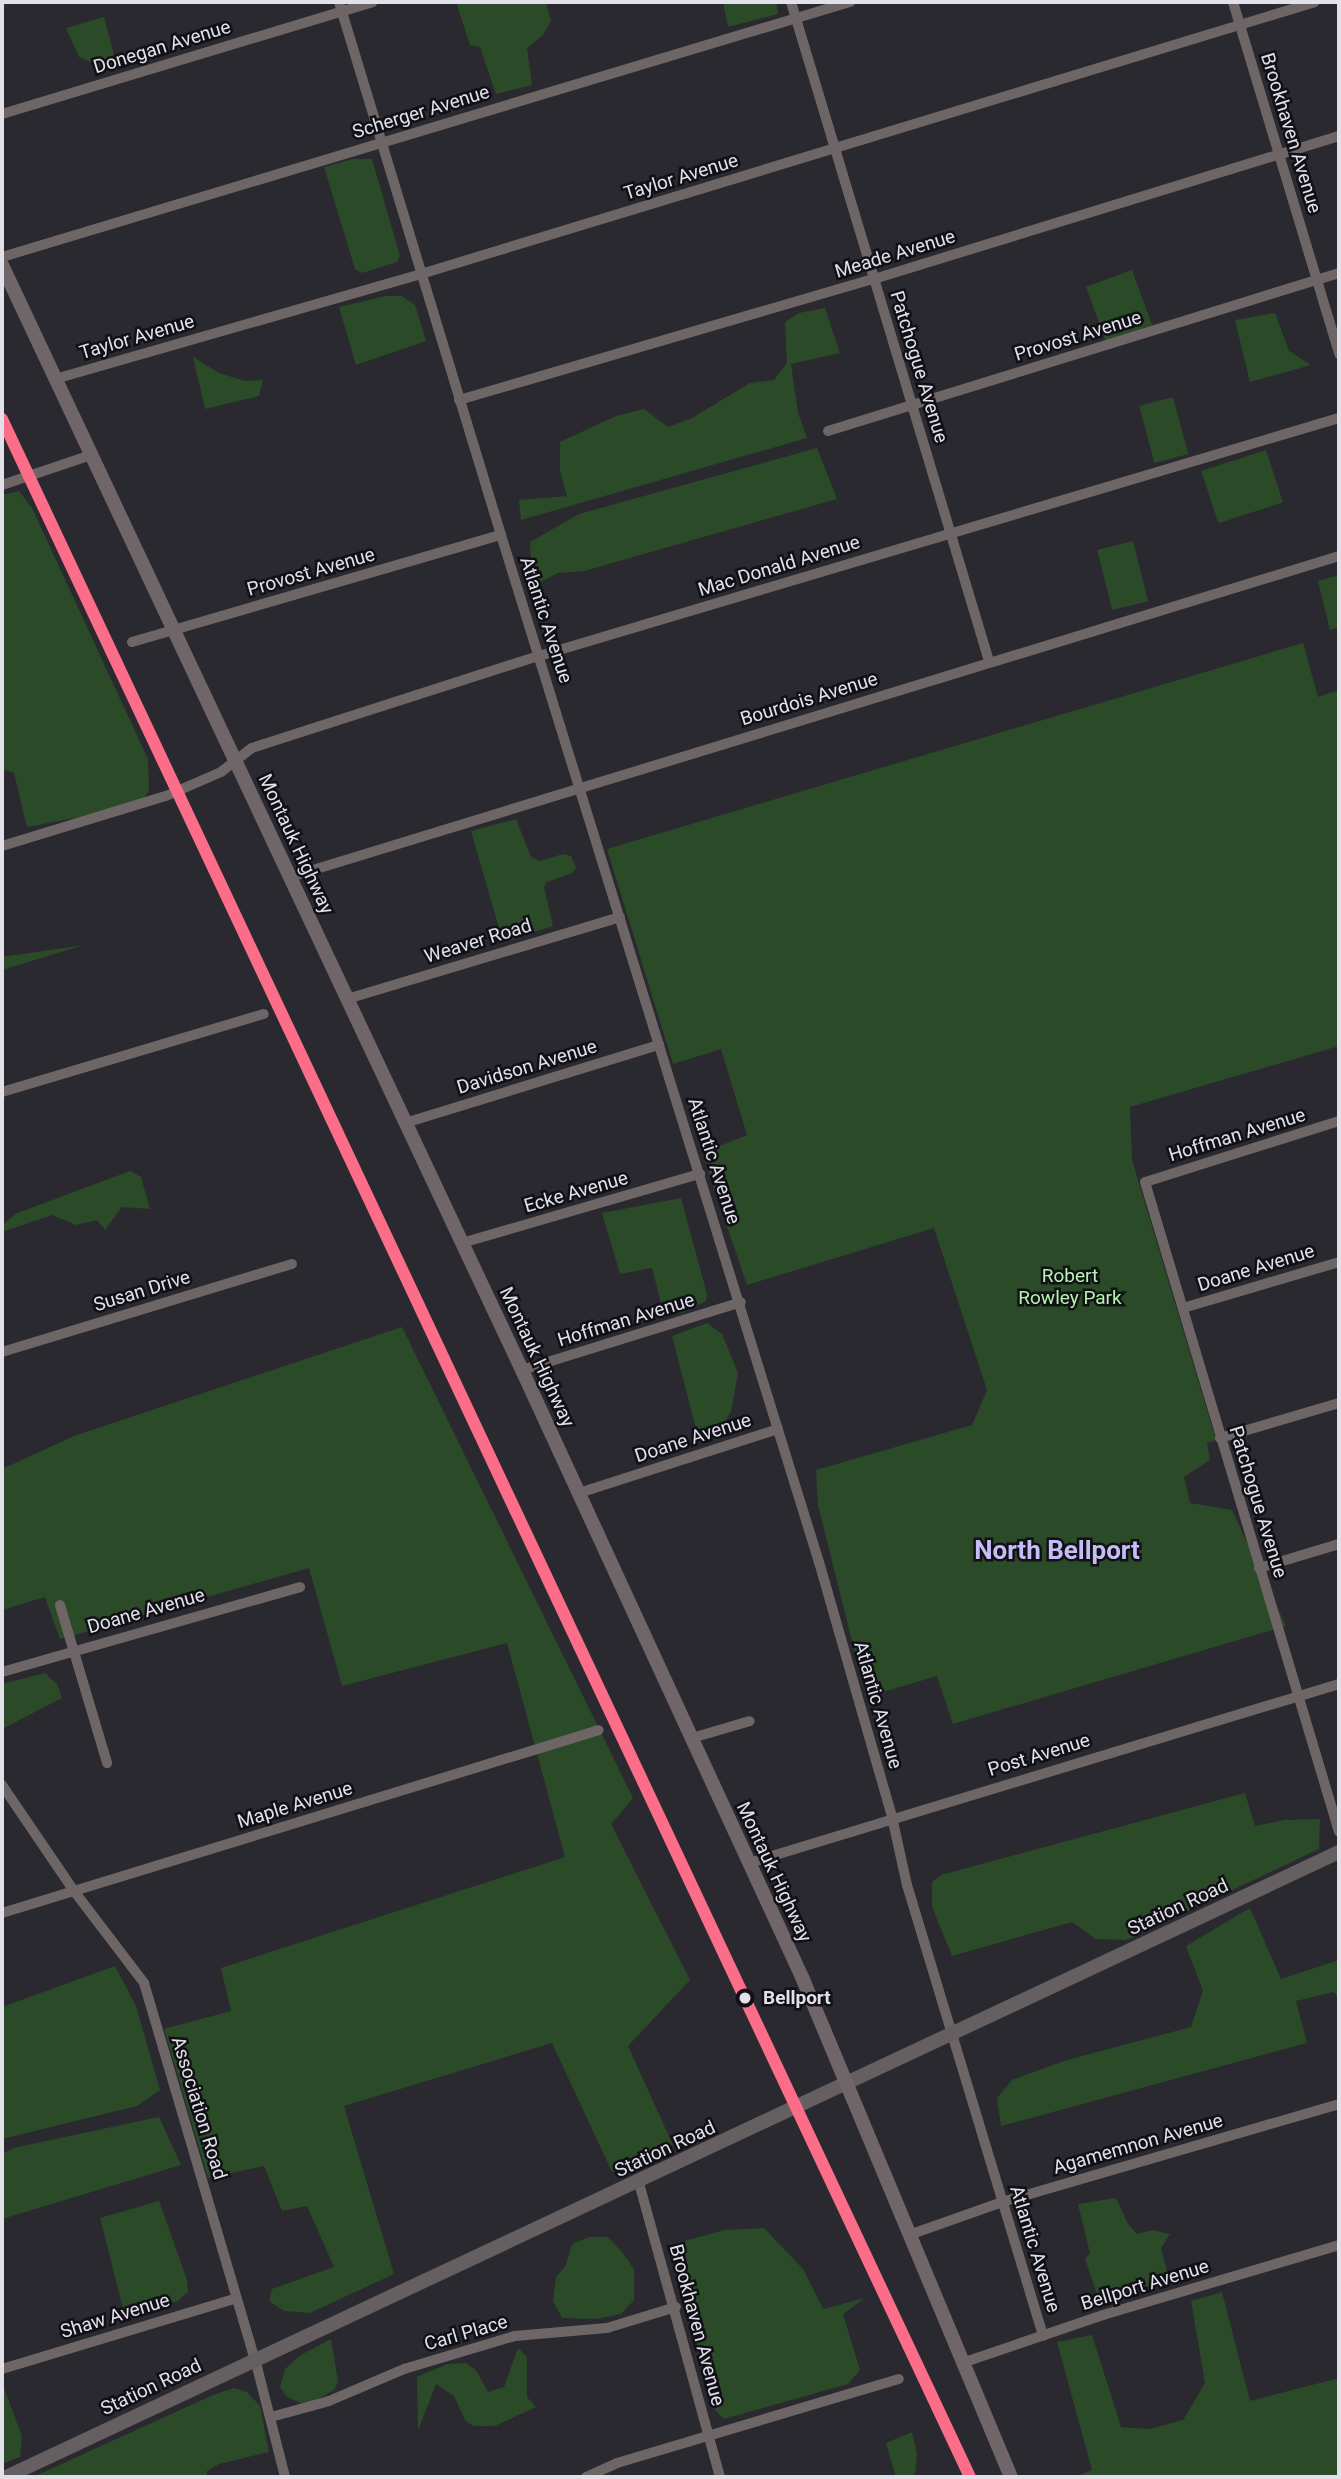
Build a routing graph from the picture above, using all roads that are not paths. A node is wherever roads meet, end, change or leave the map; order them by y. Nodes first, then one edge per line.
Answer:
1 (372, 2) edge
2 (791, 2) edge
3 (850, 2) edge
4 (1233, 2) edge
5 (1315, 2) edge
6 (341, 6) edge
7 (796, 18) junction
8 (1240, 24) junction
9 (2, 114) edge
10 (1339, 136) edge
11 (382, 142) junction
12 (835, 148) junction
13 (1279, 154) junction
14 (2, 257) edge
15 (2, 265) edge
16 (421, 274) junction
17 (1339, 274) edge
18 (874, 279) junction
19 (1317, 280) junction
20 (1339, 354) edge
21 (55, 379) junction
22 (459, 400) junction
23 (912, 406) junction
24 (1339, 418) edge
25 (828, 431) dead end
26 (91, 455) junction
27 (2, 485) edge
28 (951, 533) junction
29 (500, 535) junction
30 (1339, 556) edge
31 (173, 630) junction
32 (132, 642) dead end
33 (539, 656) junction
34 (989, 662) junction
35 (235, 761) junction
36 (580, 788) junction
37 (2, 846) edge
38 (290, 877) junction
39 (620, 917) junction
40 (347, 999) junction
41 (264, 1014) dead end
42 (659, 1045) junction
43 (2, 1092) edge
44 (1339, 1121) edge
45 (405, 1123) junction
46 (700, 1174) junction
47 (1145, 1182) joint
48 (462, 1243) junction
49 (1339, 1262) edge
50 (292, 1264) dead end
51 (741, 1303) junction
52 (1183, 1308) junction
53 (2, 1352) edge
54 (522, 1370) junction
55 (1339, 1403) edge
56 (778, 1429) junction
57 (1220, 1438) junction
58 (579, 1493) junction
59 (1339, 1544) edge
60 (1259, 1568) junction
61 (300, 1587) dead end
62 (60, 1605) dead end
63 (74, 1650) junction
64 (2, 1672) edge
65 (1339, 1684) edge
66 (1299, 1697) junction
67 (750, 1721) dead end
68 (599, 1730) dead end
69 (692, 1738) junction
70 (107, 1763) dead end
71 (2, 1785) edge
72 (892, 1817) junction
73 (1339, 1832) edge
74 (1339, 1852) edge
75 (749, 1863) junction
76 (75, 1891) junction
77 (2, 1913) edge
78 (952, 2035) junction
79 (847, 2084) junction
80 (1339, 2104) edge
81 (639, 2183) junction
82 (1002, 2202) junction
83 (909, 2235) junction
84 (1339, 2245) edge
85 (237, 2298) junction
86 (676, 2307) junction
87 (1042, 2336) junction
88 (255, 2359) junction
89 (962, 2362) junction
90 (2, 2369) edge
91 (899, 2379) dead end
92 (271, 2417) junction
93 (708, 2435) junction
94 (6, 2477) edge
95 (285, 2477) edge
96 (586, 2477) edge
97 (720, 2477) edge
98 (1011, 2477) edge

1 - 6 street, Donegan Avenue
2 - 7 street, Patchogue Avenue
3 - 7 street, Scherger Avenue
4 - 8 street, Brookhaven Avenue
5 - 8 street, Taylor Avenue
6 - 9 street, Donegan Avenue
6 - 11 street, Atlantic Avenue
7 - 11 street, Scherger Avenue
7 - 12 street, Patchogue Avenue
8 - 12 street, Taylor Avenue
8 - 13 street, Brookhaven Avenue
10 - 13 street, Meade Avenue
11 - 14 street, Scherger Avenue
11 - 16 street, Atlantic Avenue
12 - 16 street, Taylor Avenue
12 - 18 street, Patchogue Avenue
13 - 18 street, Meade Avenue
13 - 19 street, Brookhaven Avenue
15 - 21 main road, Montauk Highway
16 - 21 street, Taylor Avenue
16 - 22 street, Atlantic Avenue
17 - 19 street, Provost Avenue
18 - 22 street, Meade Avenue
18 - 23 street, Patchogue Avenue
19 - 20 street, Brookhaven Avenue
19 - 23 street, Provost Avenue
21 - 26 main road, Montauk Highway
22 - 29 street, Atlantic Avenue
23 - 25 street, Provost Avenue
23 - 28 street, Patchogue Avenue
24 - 28 street, Mac Donald Avenue
26 - 27 street
26 - 31 main road, Montauk Highway
28 - 33 street, Mac Donald Avenue
28 - 34 street, Patchogue Avenue
29 - 31 street, Provost Avenue
29 - 33 street, Atlantic Avenue
30 - 34 street, Bourdois Avenue
31 - 32 street, Provost Avenue
31 - 35 main road, Montauk Highway
33 - 35 street, Mac Donald Avenue
33 - 36 street, Atlantic Avenue
34 - 36 street, Bourdois Avenue
35 - 37 street, Mac Donald Avenue
35 - 38 main road, Montauk Highway
36 - 38 street, Bourdois Avenue
36 - 39 street, Atlantic Avenue
38 - 40 main road, Montauk Highway
39 - 40 street, Weaver Road
39 - 42 street, Atlantic Avenue
40 - 45 main road, Montauk Highway
41 - 43 street
42 - 45 street, Davidson Avenue
42 - 46 street, Atlantic Avenue
44 - 47 street, Hoffman Avenue
45 - 48 main road, Montauk Highway
46 - 48 street, Ecke Avenue
46 - 51 street, Atlantic Avenue
47 - 52 street, Patchogue Avenue
48 - 54 main road, Montauk Highway
49 - 52 street, Doane Avenue
50 - 53 street, Susan Drive
51 - 54 street, Hoffman Avenue
51 - 56 street, Atlantic Avenue
52 - 57 street, Patchogue Avenue
54 - 58 main road, Montauk Highway
55 - 57 street
56 - 58 street, Doane Avenue
56 - 72 street, Atlantic Avenue
57 - 60 street, Patchogue Avenue
58 - 69 main road, Montauk Highway
59 - 60 street
60 - 66 street, Patchogue Avenue
61 - 63 street, Doane Avenue
62 - 63 street
63 - 64 street, Doane Avenue
63 - 70 street
65 - 66 street, Post Avenue
66 - 72 street, Post Avenue
66 - 73 street, Patchogue Avenue
67 - 69 street
68 - 76 street, Maple Avenue
69 - 75 main road, Montauk Highway
71 - 76 street, Association Road
72 - 75 street, Post Avenue
72 - 78 street, Atlantic Avenue
74 - 78 main road, Station Road
75 - 79 main road, Montauk Highway
76 - 77 street, Maple Avenue
76 - 85 street, Association Road
78 - 79 main road, Station Road
78 - 82 street, Atlantic Avenue
79 - 81 main road, Station Road
79 - 83 main road, Montauk Highway
80 - 82 street, Agamemnon Avenue
81 - 86 street, Brookhaven Avenue
81 - 88 main road, Station Road
82 - 83 street, Agamemnon Avenue
82 - 87 street, Atlantic Avenue
83 - 89 main road, Montauk Highway
84 - 87 street, Bellport Avenue
85 - 88 street, Association Road
85 - 90 street, Shaw Avenue
86 - 92 street, Carl Place
86 - 93 street, Brookhaven Avenue
87 - 89 street, Bellport Avenue
88 - 92 street, Association Road
88 - 94 main road, Station Road
89 - 98 main road, Montauk Highway
91 - 93 street
92 - 95 street, Association Road
93 - 96 street
93 - 97 street, Brookhaven Avenue

